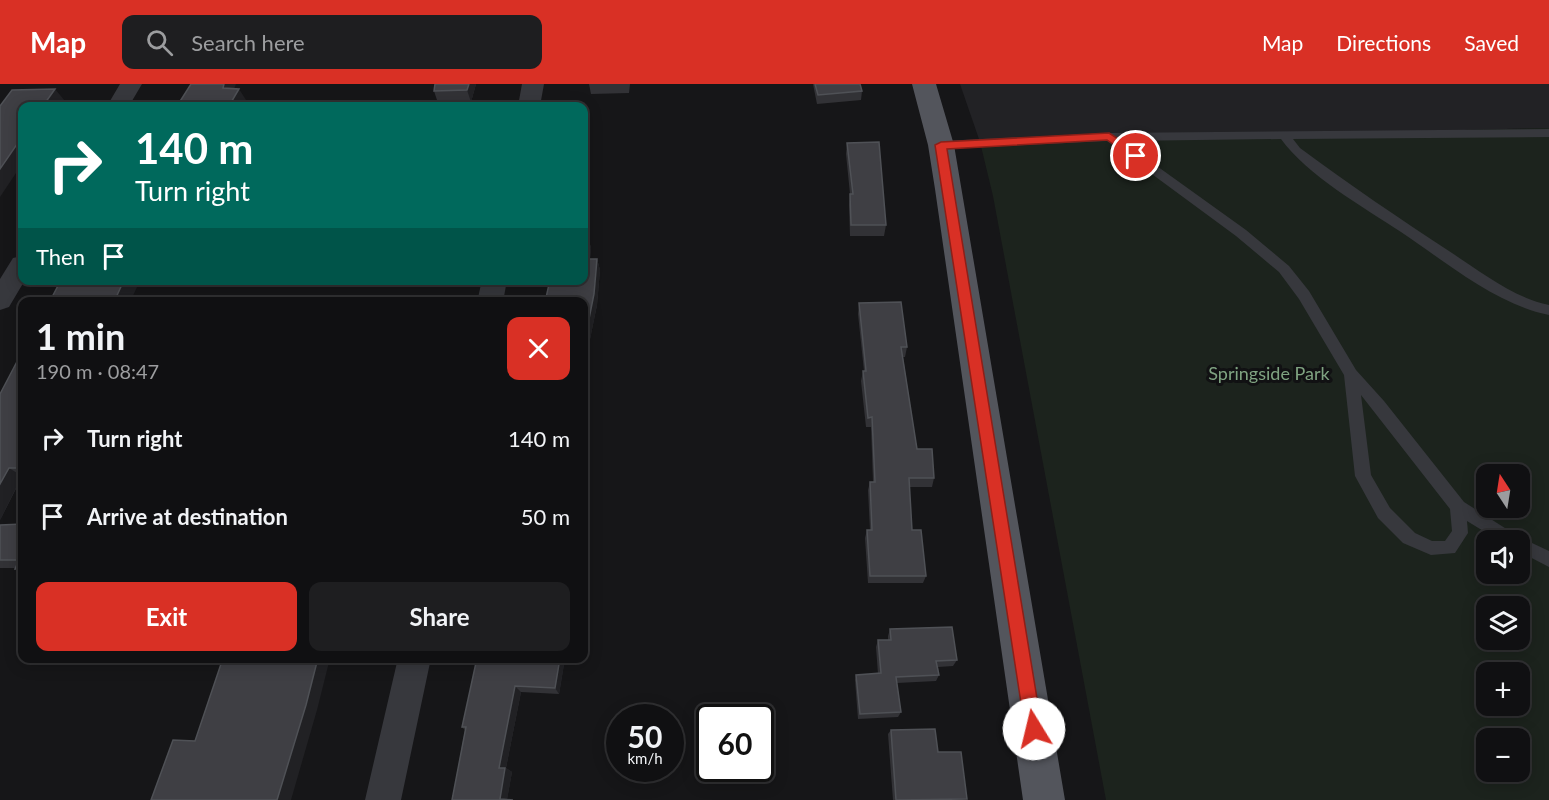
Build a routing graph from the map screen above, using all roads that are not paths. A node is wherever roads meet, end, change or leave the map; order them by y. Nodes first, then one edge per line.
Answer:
1 (131, 84) edge
2 (533, 84) edge
3 (924, 84) edge
4 (120, 102) edge
5 (530, 102) edge
6 (1549, 133) edge
7 (1284, 135) junction
8 (1109, 137) junction
9 (941, 145) junction
10 (18, 271) edge
11 (0, 300) edge
12 (1549, 310) edge
13 (1351, 374) junction
14 (1458, 507) junction
15 (1496, 530) edge
16 (1530, 549) edge
17 (1549, 559) edge
18 (414, 663) edge
19 (383, 800) edge
20 (1044, 800) edge

1 - 4 street
2 - 5 street
3 - 9 main road
6 - 7 lane
7 - 8 lane
7 - 12 lane
8 - 9 lane
8 - 13 lane
9 - 20 main road
10 - 11 street
13 - 14 lane
13 - 14 lane
14 - 15 lane
16 - 17 lane
18 - 19 street

